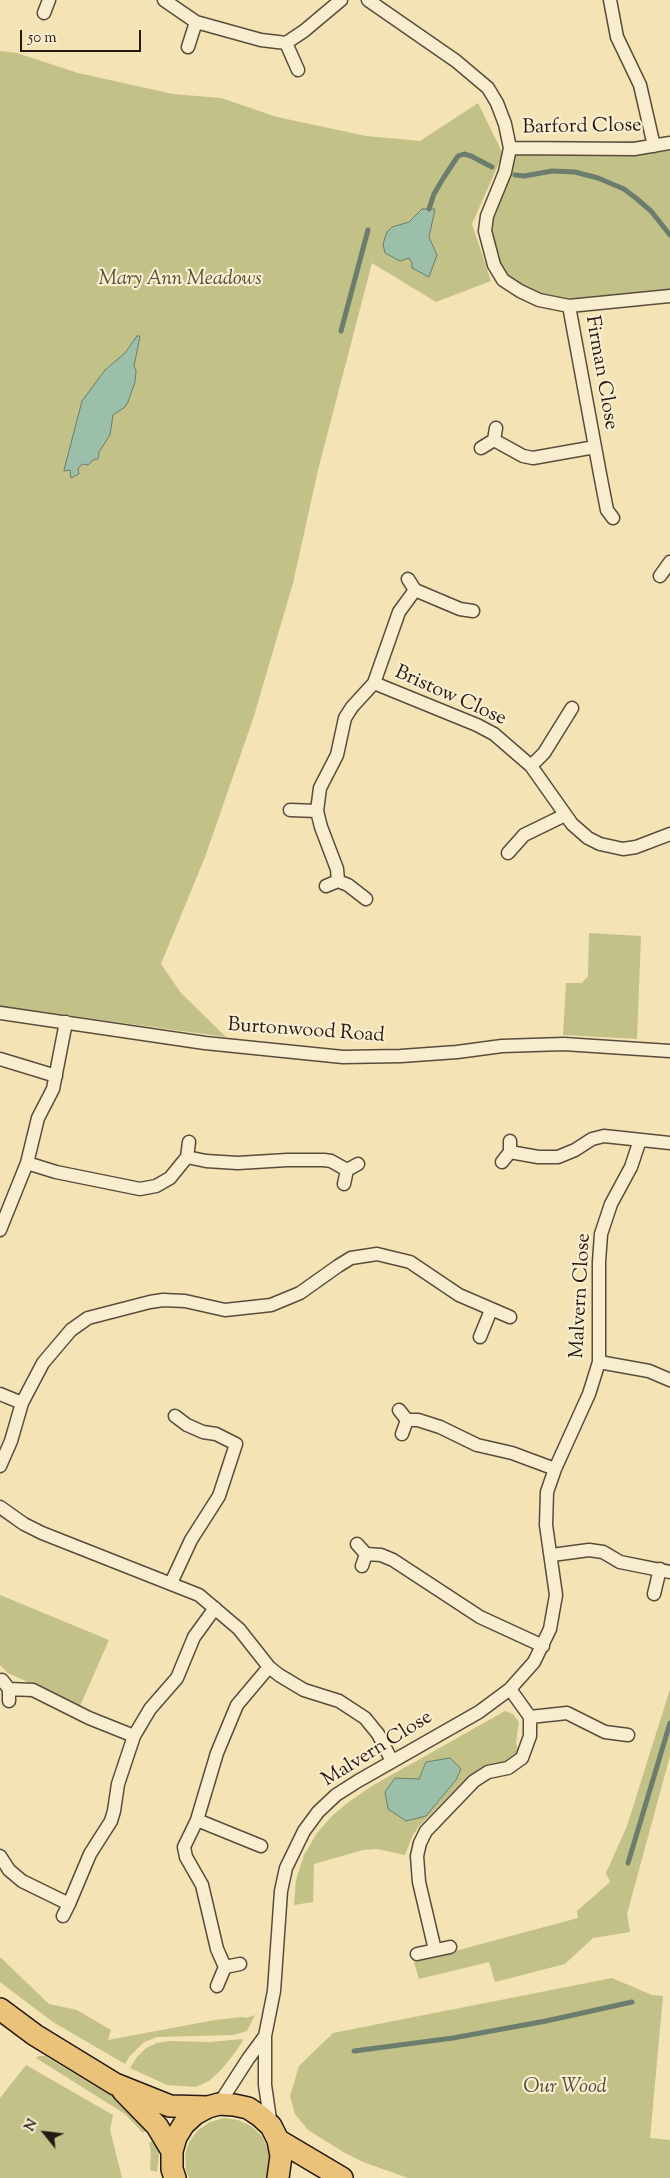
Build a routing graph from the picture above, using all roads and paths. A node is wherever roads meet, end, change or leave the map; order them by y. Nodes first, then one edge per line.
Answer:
1 (49, 0) edge
2 (164, 0) edge
3 (341, 0) edge
4 (368, 0) edge
5 (612, 1) edge
6 (44, 13) dead end
7 (196, 22) junction
8 (286, 43) junction
9 (188, 47) dead end
10 (298, 70) dead end
11 (670, 142) edge
12 (654, 146) junction
13 (510, 148) junction
14 (670, 296) edge
15 (569, 306) junction
16 (595, 447) junction
17 (481, 448) dead end
18 (613, 518) dead end
19 (670, 565) edge
20 (660, 576) dead end
21 (408, 579) dead end
22 (416, 590) junction
23 (473, 611) dead end
24 (374, 683) junction
25 (573, 706) dead end
26 (531, 766) junction
27 (290, 810) dead end
28 (317, 811) junction
29 (565, 815) junction
30 (670, 834) edge
31 (508, 853) dead end
32 (366, 899) dead end
33 (0, 1013) edge
34 (66, 1022) junction
35 (670, 1051) edge
36 (0, 1059) edge
37 (56, 1076) junction
38 (640, 1140) junction
39 (189, 1142) dead end
40 (670, 1143) edge
41 (507, 1152) dead end
42 (187, 1157) junction
43 (27, 1163) junction
44 (344, 1184) dead end
45 (1, 1224) edge
46 (491, 1310) junction
47 (510, 1317) dead end
48 (480, 1337) dead end
49 (599, 1362) junction
50 (670, 1380) edge
51 (0, 1394) edge
52 (22, 1403) junction
53 (399, 1410) dead end
54 (175, 1416) dead end
55 (407, 1420) junction
56 (402, 1434) dead end
57 (0, 1466) edge
58 (555, 1469) junction
59 (0, 1507) edge
60 (552, 1555) junction
61 (362, 1566) dead end
62 (665, 1570) edge
63 (171, 1583) junction
64 (654, 1594) dead end
65 (215, 1608) junction
66 (543, 1646) junction
67 (269, 1667) junction
68 (510, 1689) junction
69 (7, 1690) dead end
70 (530, 1718) junction
71 (628, 1735) dead end
72 (134, 1736) junction
73 (392, 1761) junction
74 (197, 1820) junction
75 (261, 1846) dead end
76 (0, 1856) edge
77 (69, 1904) junction
78 (63, 1916) dead end
79 (450, 1947) dead end
80 (435, 1950) junction
81 (417, 1954) dead end
82 (240, 1964) dead end
83 (224, 1967) junction
84 (217, 1986) dead end
85 (0, 2009) edge
86 (265, 2036) junction
87 (115, 2084) junction
88 (214, 2106) junction
89 (274, 2133) junction
90 (171, 2169) edge
91 (278, 2178) edge
92 (342, 2178) edge

1 - 6 street
2 - 7 street
3 - 8 street
4 - 13 street
5 - 12 street, Barford Close
7 - 8 street
7 - 9 street
8 - 10 street
11 - 12 street, Barford Close
12 - 13 street, Barford Close
13 - 15 street
14 - 15 street
15 - 16 street, Firman Close
16 - 17 street, Firman Close
16 - 18 street, Firman Close
19 - 20 street
21 - 22 street
22 - 23 street
22 - 24 street, Bristow Close
24 - 26 street, Bristow Close
24 - 28 street, Bristow Close
25 - 26 street
26 - 29 street, Bristow Close
27 - 28 street
28 - 32 street, Bristow Close
29 - 30 street, Bristow Close
29 - 31 street
33 - 34 street, Burtonwood Road
34 - 35 street, Burtonwood Road
34 - 37 street
36 - 37 street
37 - 43 street
38 - 40 street
38 - 41 street
38 - 49 street, Malvern Close
39 - 42 street
42 - 43 street
42 - 44 street
43 - 45 street
46 - 47 street
46 - 48 street
46 - 52 street
49 - 50 street
49 - 58 street, Malvern Close
51 - 52 street
52 - 57 street
53 - 55 street
54 - 63 street
55 - 56 street
55 - 58 street
58 - 60 street, Malvern Close
59 - 63 street
60 - 62 street
60 - 66 street, Malvern Close
61 - 66 street
62 - 64 street
63 - 65 street
65 - 67 street
65 - 72 street
66 - 68 street, Malvern Close
67 - 73 street
67 - 74 street
68 - 70 street
68 - 73 street, Malvern Close
69 - 72 street
70 - 71 street
70 - 80 street
72 - 77 street
73 - 86 street, Malvern Close
74 - 75 street
74 - 83 street
76 - 77 street
77 - 78 street
79 - 80 street
80 - 81 street
82 - 83 street
83 - 84 street
85 - 87 main road
86 - 88 street, Malvern Close
86 - 89 street, Malvern Close
87 - 88 main road
87 - 90 main road
88 - 89 main road
88 - 90 main road
89 - 91 main road
89 - 92 main road

